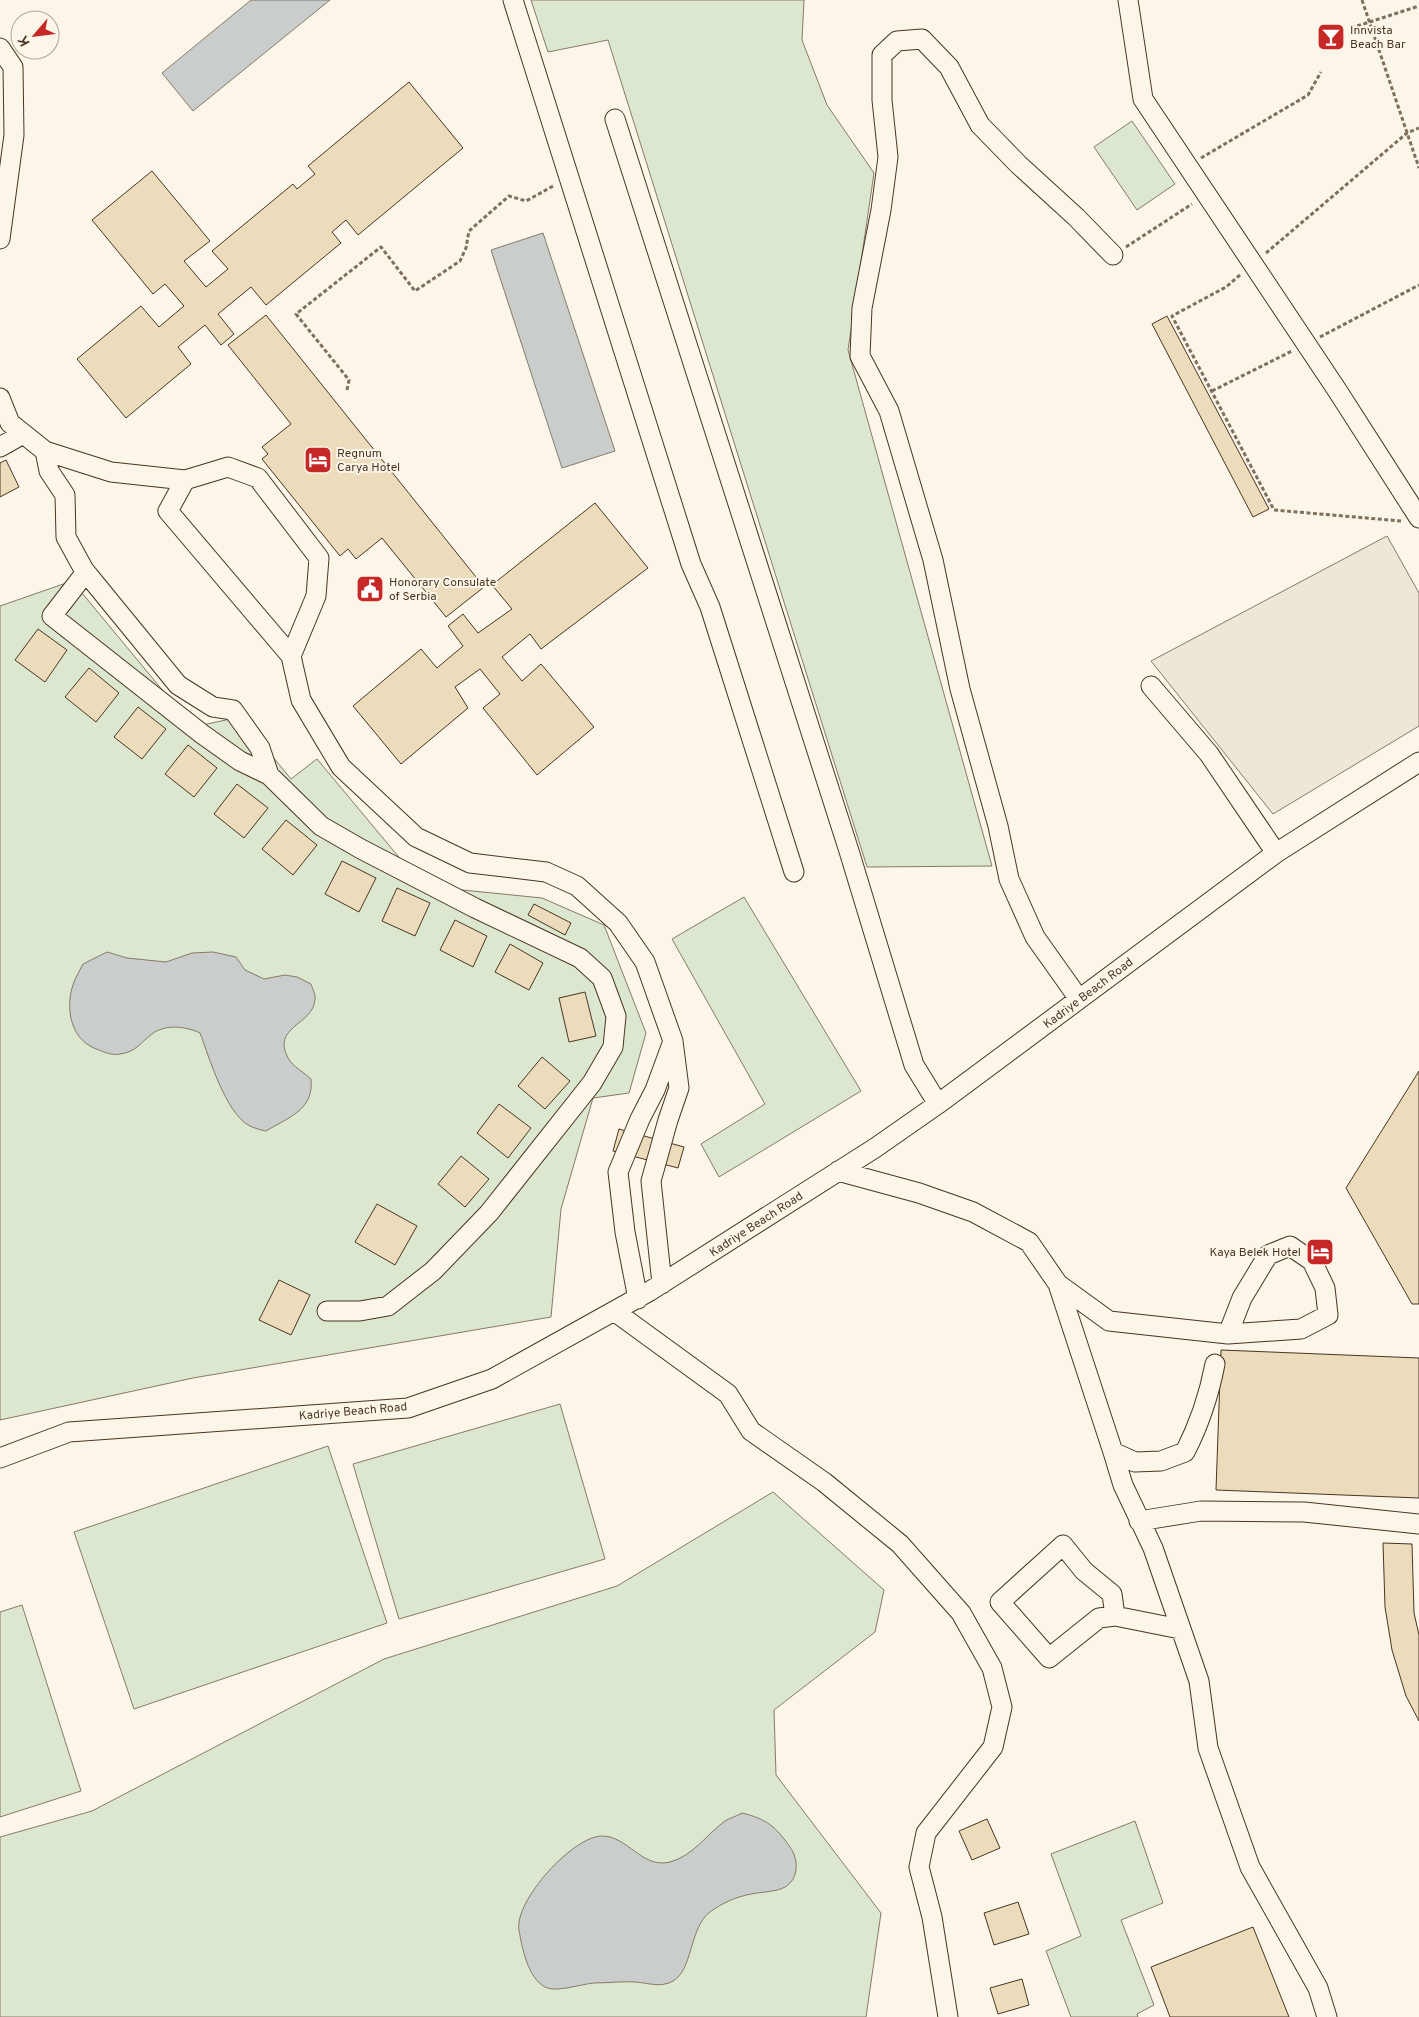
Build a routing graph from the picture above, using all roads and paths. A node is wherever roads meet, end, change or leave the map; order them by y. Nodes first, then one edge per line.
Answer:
1 (513, 0) edge
2 (1128, 0) edge
3 (1362, 0) edge
4 (1419, 6) edge
5 (1370, 22) junction
6 (1351, 28) dead end
7 (0, 48) edge
8 (7, 71) edge
9 (1321, 72) dead end
10 (614, 119) dead end
11 (1419, 128) edge
12 (1407, 132) junction
13 (1188, 166) junction
14 (1419, 168) edge
15 (569, 177) junction
16 (1207, 194) junction
17 (0, 239) edge
18 (1113, 255) joint
19 (1253, 264) junction
20 (1419, 285) edge
21 (1306, 344) junction
22 (347, 390) dead end
23 (1212, 392) junction
24 (0, 398) edge
25 (24, 434) junction
26 (0, 447) edge
27 (45, 451) junction
28 (185, 480) junction
29 (1414, 520) edge
30 (86, 572) junction
31 (291, 656) junction
32 (1151, 686) dead end
33 (1419, 762) edge
34 (269, 775) junction
35 (1276, 854) junction
36 (794, 872) dead end
37 (1079, 999) junction
38 (672, 1041) junction
39 (938, 1104) junction
40 (838, 1171) junction
41 (662, 1284) junction
42 (1058, 1284) junction
43 (638, 1298) junction
44 (327, 1311) dead end
45 (614, 1311) junction
46 (1228, 1334) junction
47 (1215, 1364) dead end
48 (1113, 1452) junction
49 (0, 1458) edge
50 (1138, 1521) junction
51 (1419, 1524) edge
52 (1115, 1616) junction
53 (1180, 1628) junction
54 (948, 2017) edge
55 (1327, 2017) edge

1 - 15 street
2 - 13 street
3 - 5 path
4 - 5 path
5 - 6 path
5 - 12 path
7 - 8 street
8 - 17 street
9 - 13 path
10 - 39 street
11 - 12 path
12 - 14 path
12 - 19 path
13 - 16 street
15 - 22 path
15 - 36 street
16 - 18 path
16 - 19 street
18 - 37 street
19 - 21 street
19 - 23 path
20 - 21 path
21 - 23 path
21 - 29 street
23 - 29 path
24 - 25 street
25 - 26 street
25 - 27 street
27 - 28 street
27 - 30 street
28 - 31 street
28 - 31 street
30 - 34 street
30 - 34 street
31 - 38 street
32 - 35 street
33 - 35 street, Kadriye Beach Road
34 - 44 street
35 - 37 street, Kadriye Beach Road
37 - 39 street, Kadriye Beach Road
38 - 41 street
38 - 43 street
39 - 40 street, Kadriye Beach Road
40 - 41 street, Kadriye Beach Road
40 - 42 street
41 - 43 street, Kadriye Beach Road
42 - 46 street
42 - 48 street
43 - 45 street, Kadriye Beach Road
45 - 49 street, Kadriye Beach Road
45 - 54 street
46 - 46 street
47 - 48 street
48 - 50 street
50 - 51 street
50 - 53 street
52 - 52 street
52 - 53 street
53 - 55 street

